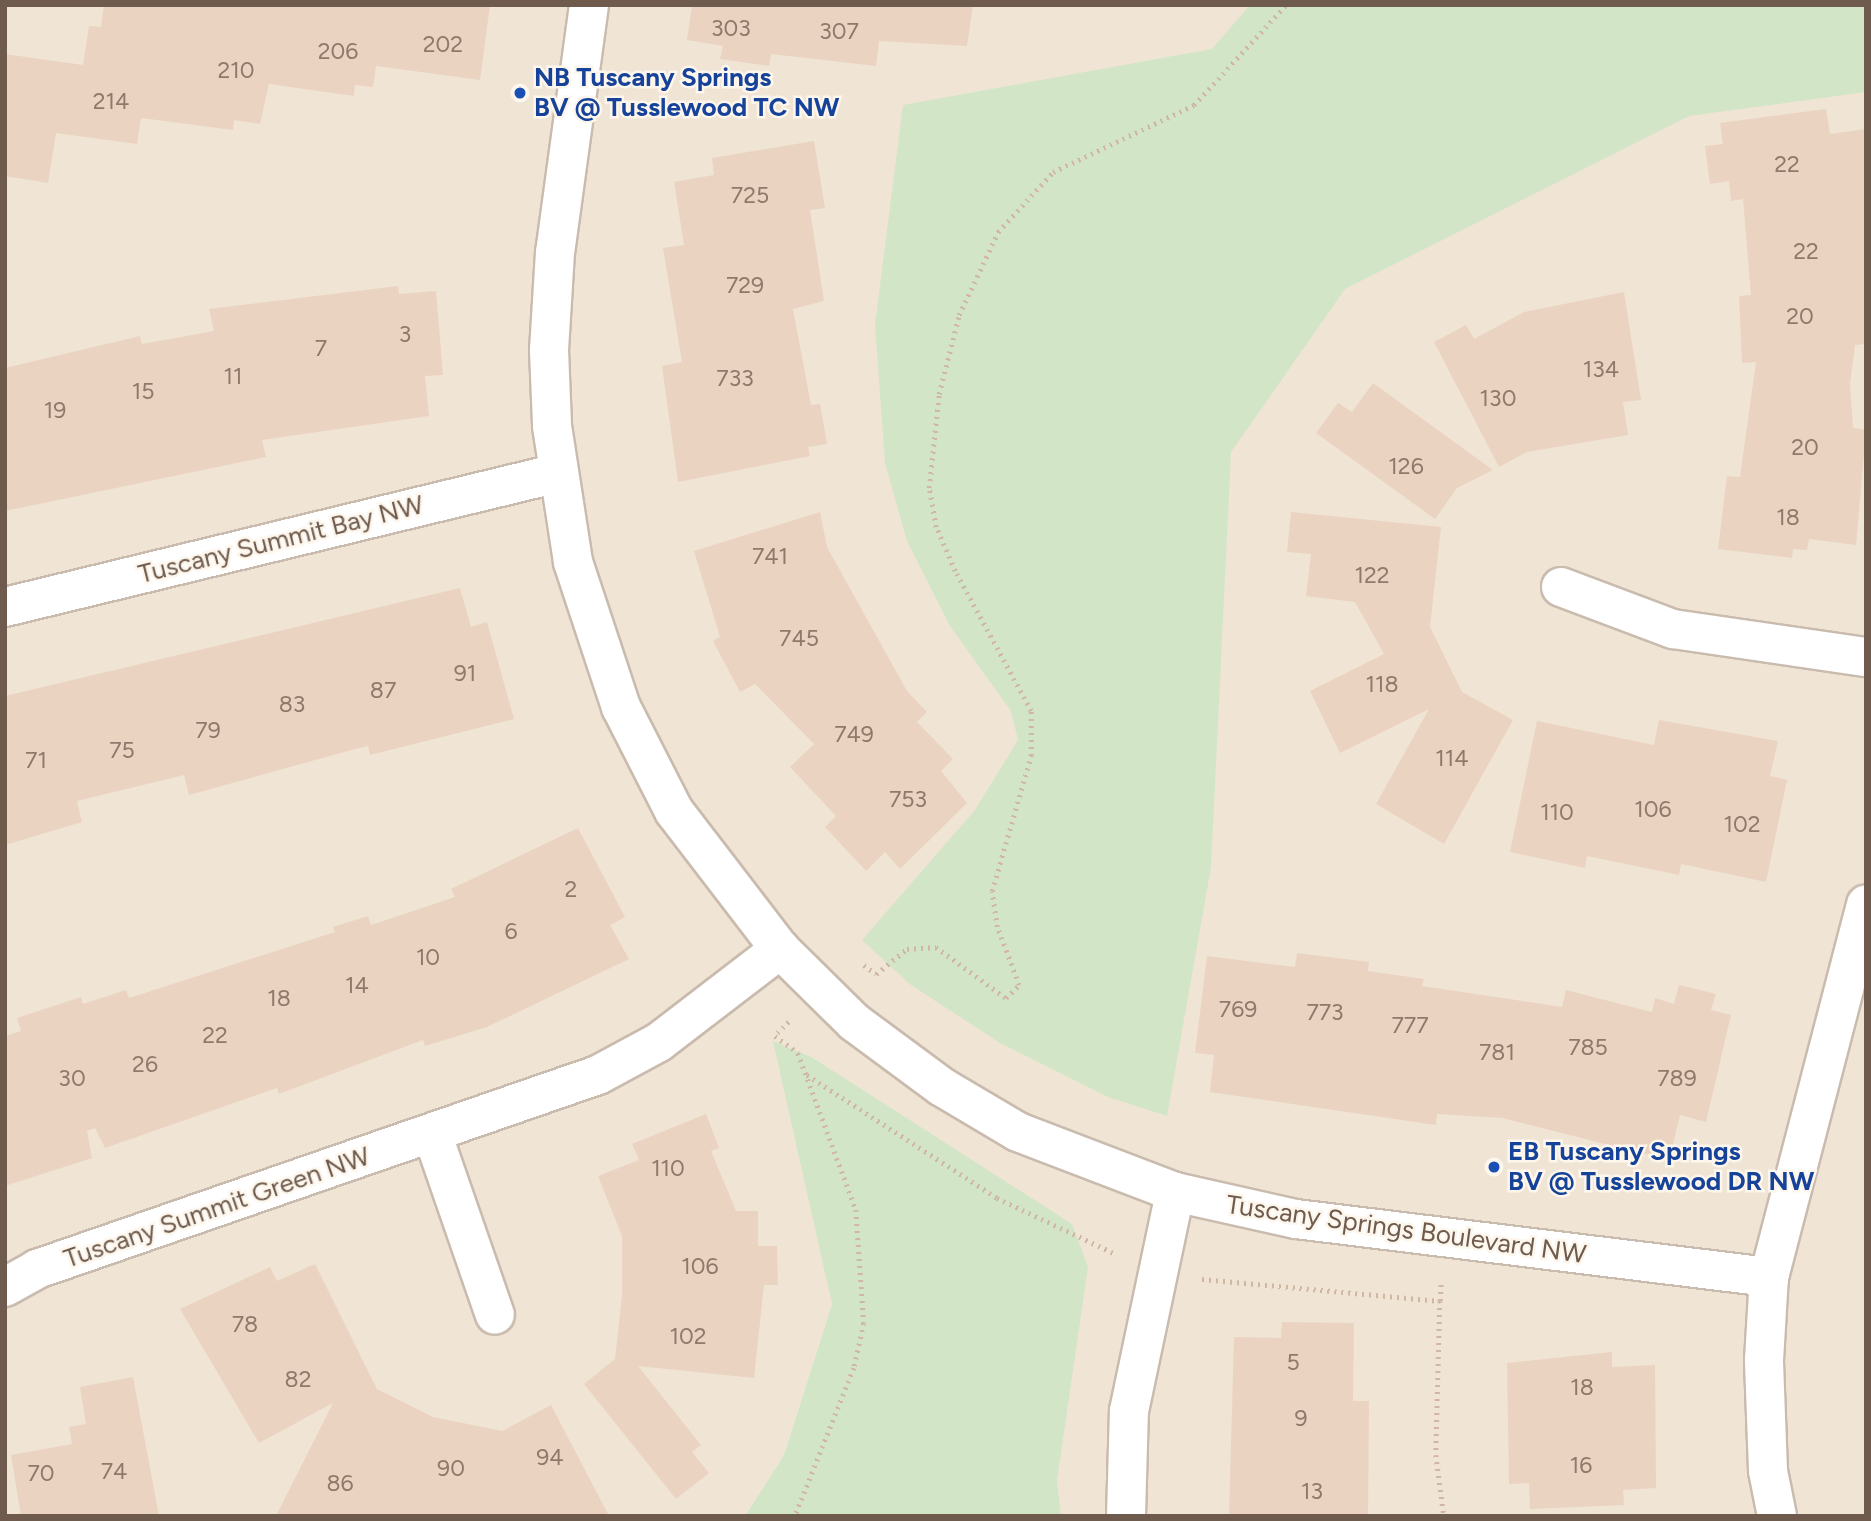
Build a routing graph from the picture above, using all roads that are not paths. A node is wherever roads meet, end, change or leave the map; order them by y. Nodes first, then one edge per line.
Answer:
1 (589, 5) edge
2 (558, 473) junction
3 (1561, 587) dead end
4 (5, 607) edge
5 (1866, 657) edge
6 (1866, 904) edge
7 (780, 949) junction
8 (433, 1136) junction
9 (1175, 1192) junction
10 (1769, 1278) junction
11 (5, 1287) edge
12 (495, 1315) dead end
13 (1126, 1516) edge
14 (1777, 1516) edge

1 - 2 street, Tuscany Springs Boulevard NW
2 - 4 street, Tuscany Summit Bay NW
2 - 7 street, Tuscany Springs Boulevard NW
3 - 5 street
6 - 10 street
7 - 8 street, Tuscany Summit Green NW
7 - 9 street, Tuscany Springs Boulevard NW
8 - 11 street, Tuscany Summit Green NW
8 - 12 street
9 - 10 street, Tuscany Springs Boulevard NW
9 - 13 street
10 - 14 street

